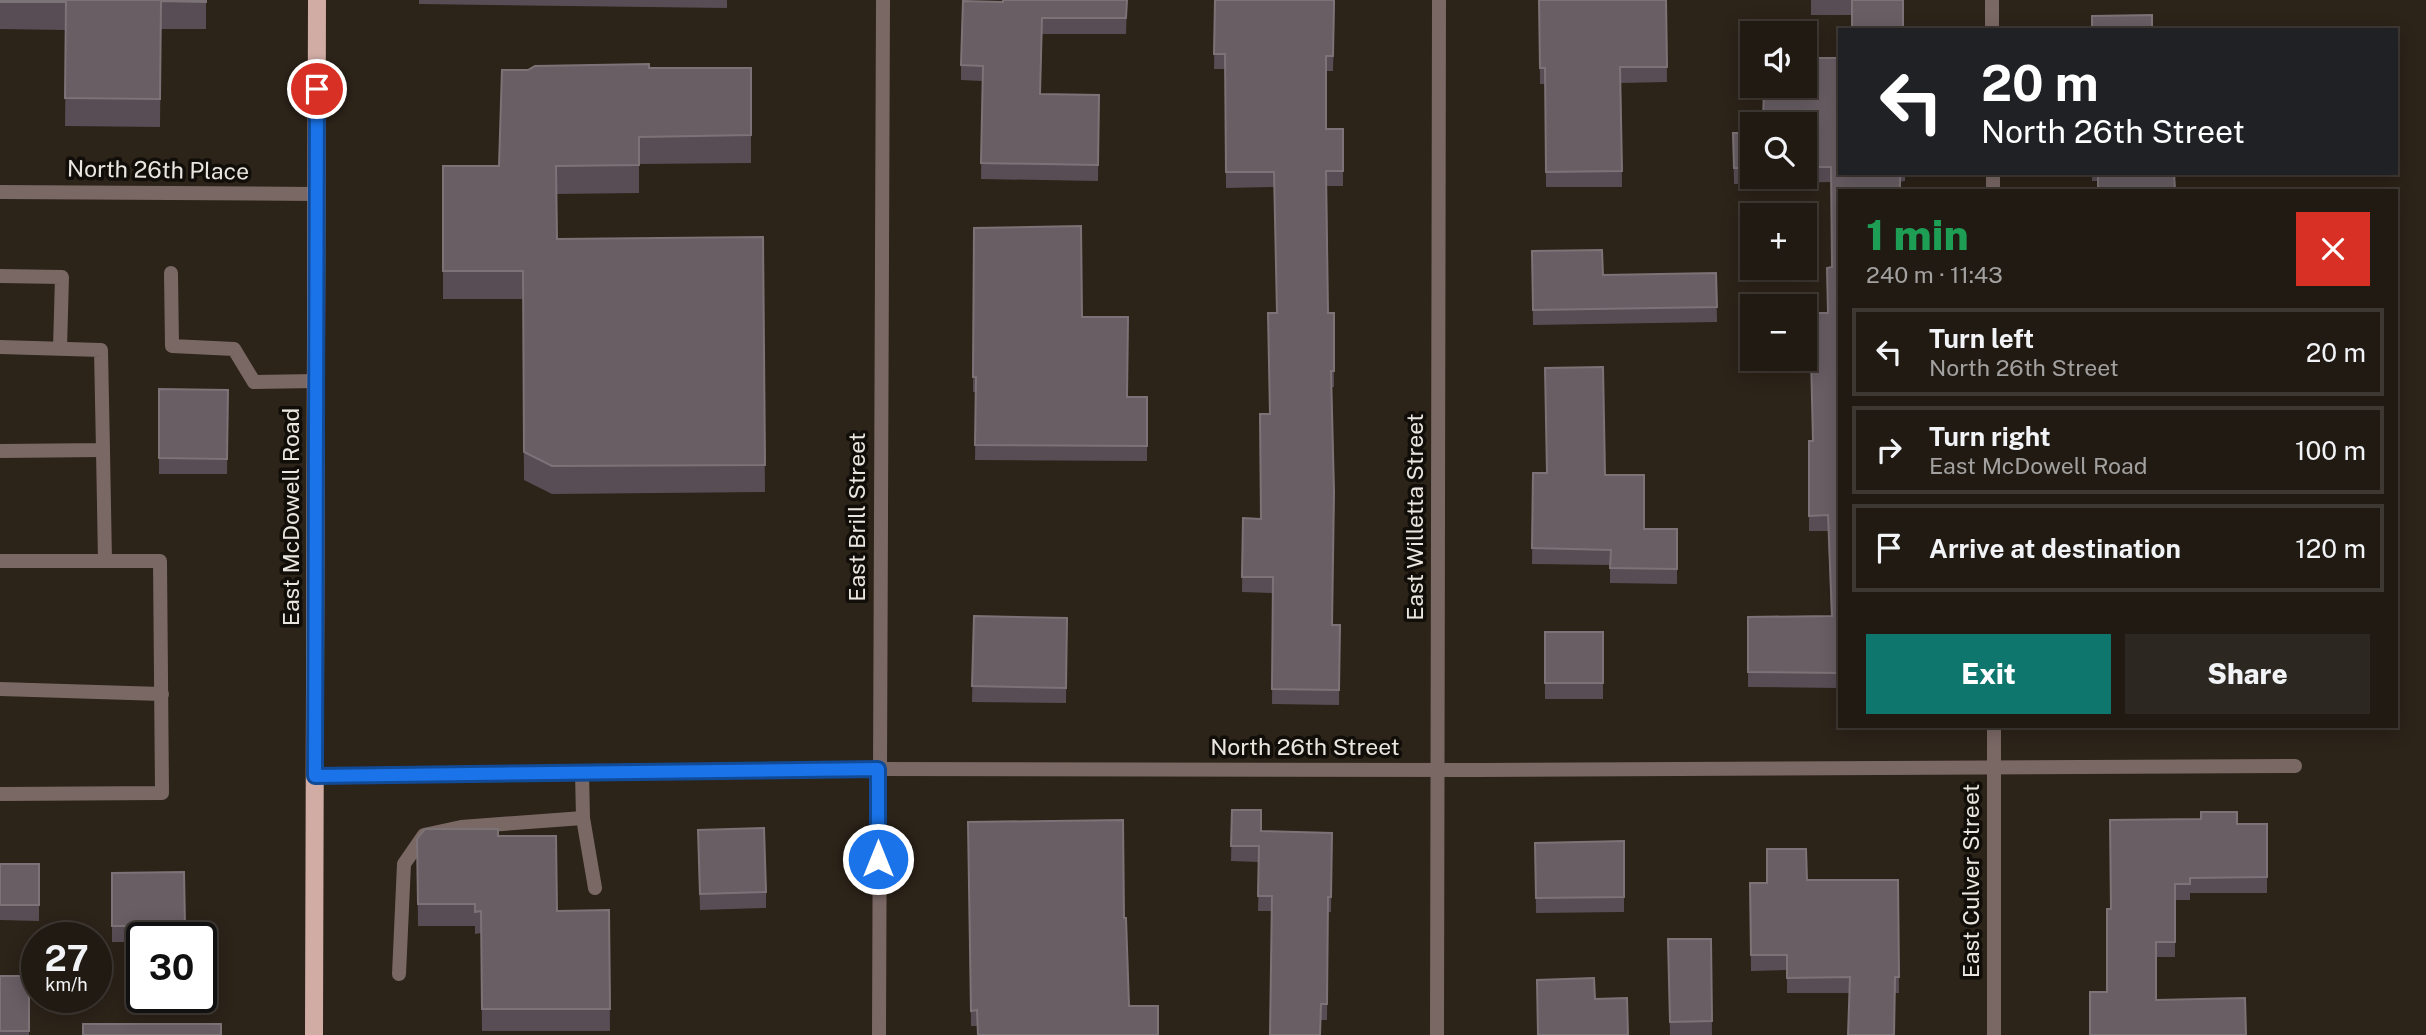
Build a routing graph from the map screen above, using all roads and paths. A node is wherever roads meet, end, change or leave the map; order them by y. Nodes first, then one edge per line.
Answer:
1 (317, 0) edge
2 (883, 0) edge
3 (1439, 0) edge
4 (1992, 0) edge
5 (1992, 28) edge
6 (0, 191) edge
7 (316, 194) junction
8 (171, 273) dead end
9 (0, 276) edge
10 (0, 347) edge
11 (60, 348) junction
12 (316, 381) junction
13 (103, 450) junction
14 (0, 451) edge
15 (0, 561) edge
16 (105, 561) junction
17 (0, 690) edge
18 (162, 694) junction
19 (1994, 728) edge
20 (2295, 766) dead end
21 (1994, 768) junction
22 (878, 769) junction
23 (1437, 770) junction
24 (582, 772) junction
25 (315, 776) junction
26 (0, 794) edge
27 (583, 818) junction
28 (595, 888) dead end
29 (399, 974) dead end
30 (314, 1035) edge
31 (879, 1035) edge
32 (1437, 1035) edge
33 (1994, 1035) edge

1 - 7 main road, East McDowell Road
2 - 22 street, East Brill Street
3 - 23 street, East Willetta Street
4 - 5 street
6 - 7 street, North 26th Place
7 - 12 main road, East McDowell Road
8 - 12 street
9 - 11 street
10 - 11 street
11 - 13 street
12 - 25 main road, East McDowell Road
13 - 14 street
13 - 16 street
15 - 16 street
16 - 18 street
17 - 18 street
18 - 26 street
19 - 21 street, East Culver Street
20 - 21 street, North 26th Street
21 - 23 street, North 26th Street
21 - 33 street, East Culver Street
22 - 23 street, North 26th Street
22 - 24 street, North 26th Street
22 - 31 street, East Brill Street
23 - 32 street, East Willetta Street
24 - 25 street, North 26th Street
24 - 27 street
25 - 30 main road, East McDowell Road
27 - 28 street
27 - 29 street

